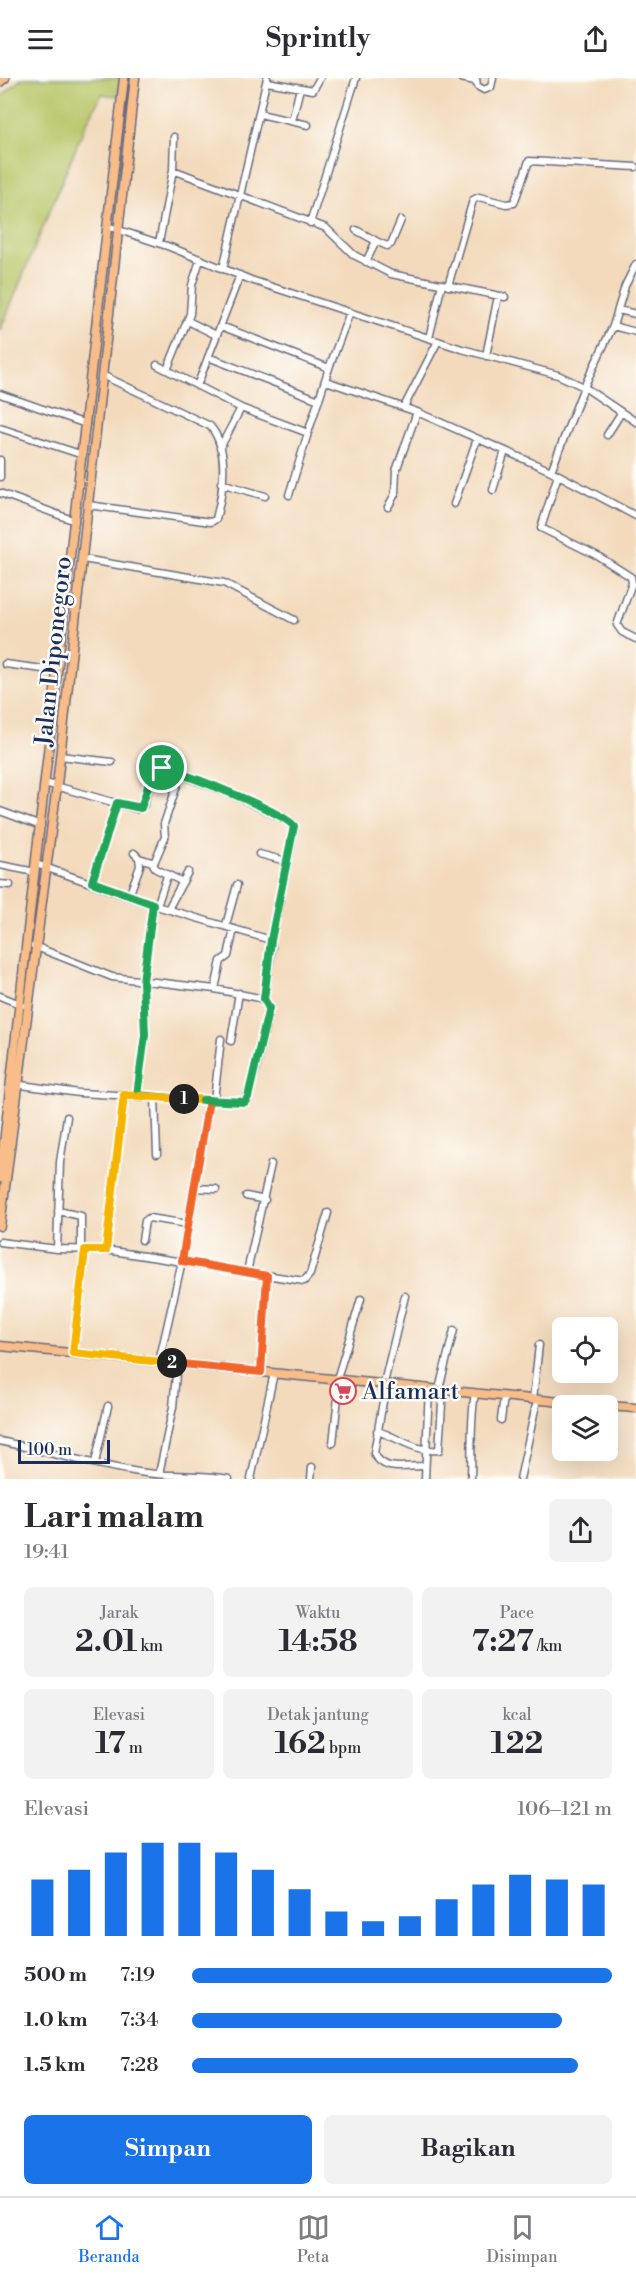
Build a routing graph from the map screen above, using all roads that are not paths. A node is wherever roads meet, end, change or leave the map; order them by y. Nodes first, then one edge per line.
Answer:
1 (5, 78) edge
2 (124, 78) edge
3 (135, 78) edge
4 (320, 78) edge
5 (356, 78) edge
6 (461, 78) edge
7 (493, 78) edge
8 (267, 80) edge
9 (475, 80) edge
10 (0, 82) edge
11 (300, 88) junction
12 (260, 114) junction
13 (292, 121) junction
14 (308, 125) dead end
15 (174, 137) dead end
16 (636, 167) edge
17 (173, 170) junction
18 (241, 195) junction
19 (401, 220) dead end
20 (310, 223) junction
21 (107, 226) junction
22 (118, 228) junction
23 (356, 230) dead end
24 (376, 241) junction
25 (159, 243) junction
26 (201, 260) junction
27 (366, 262) junction
28 (636, 264) edge
29 (223, 269) junction
30 (240, 275) junction
31 (445, 285) junction
32 (618, 310) junction
33 (350, 312) junction
34 (636, 314) edge
35 (188, 321) junction
36 (221, 326) junction
37 (614, 326) junction
38 (636, 332) edge
39 (216, 335) junction
40 (429, 338) junction
41 (438, 341) junction
42 (486, 356) junction
43 (208, 357) junction
44 (157, 365) dead end
45 (329, 368) junction
46 (167, 370) junction
47 (102, 375) junction
48 (326, 381) junction
49 (197, 386) junction
50 (584, 387) junction
51 (0, 394) edge
52 (319, 400) junction
53 (404, 407) junction
54 (241, 408) junction
55 (417, 412) junction
56 (621, 413) junction
57 (636, 422) edge
58 (86, 424) junction
59 (0, 428) edge
60 (308, 433) junction
61 (607, 435) dead end
62 (477, 439) junction
63 (220, 448) junction
64 (505, 451) junction
65 (83, 454) junction
66 (0, 460) edge
67 (551, 471) junction
68 (558, 475) junction
69 (0, 477) edge
70 (221, 483) junction
71 (493, 490) dead end
72 (0, 493) edge
73 (289, 495) dead end
74 (265, 496) dead end
75 (454, 504) dead end
76 (88, 505) junction
77 (388, 507) dead end
78 (636, 516) edge
79 (76, 521) junction
80 (83, 559) junction
81 (634, 579) edge
82 (294, 620) dead end
83 (636, 639) edge
84 (5, 664) dead end
85 (58, 671) junction
86 (60, 756) junction
87 (112, 762) dead end
88 (181, 772) junction
89 (45, 783) junction
90 (57, 785) junction
91 (117, 803) junction
92 (0, 811) edge
93 (40, 826) junction
94 (259, 854) dead end
95 (286, 861) junction
96 (154, 863) junction
97 (0, 865) edge
98 (47, 867) junction
99 (35, 868) junction
100 (188, 872) dead end
101 (167, 876) junction
102 (92, 882) junction
103 (183, 882) junction
104 (0, 884) edge
105 (10, 885) dead end
106 (237, 885) dead end
107 (129, 896) junction
108 (155, 905) junction
109 (168, 909) junction
110 (226, 925) junction
111 (234, 929) junction
112 (271, 940) junction
113 (34, 946) junction
114 (143, 981) junction
115 (215, 989) junction
116 (239, 993) junction
117 (0, 996) edge
118 (264, 999) junction
119 (23, 1006) junction
120 (220, 1039) dead end
121 (231, 1041) dead end
122 (15, 1084) junction
123 (124, 1095) junction
124 (137, 1095) junction
125 (155, 1096) junction
126 (211, 1100) junction
127 (67, 1117) dead end
128 (158, 1155) dead end
129 (271, 1164) dead end
130 (0, 1178) edge
131 (194, 1188) junction
132 (216, 1189) dead end
133 (246, 1196) dead end
134 (265, 1200) junction
135 (58, 1211) junction
136 (328, 1213) dead end
137 (188, 1224) junction
138 (0, 1226) edge
139 (142, 1240) dead end
140 (0, 1242) edge
141 (57, 1249) junction
142 (83, 1250) junction
143 (106, 1250) junction
144 (182, 1261) junction
145 (248, 1272) junction
146 (267, 1276) junction
147 (405, 1296) dead end
148 (361, 1299) dead end
149 (454, 1330) dead end
150 (539, 1345) dead end
151 (0, 1346) edge
152 (73, 1353) junction
153 (159, 1362) junction
154 (177, 1364) junction
155 (261, 1372) junction
156 (274, 1373) junction
157 (338, 1379) junction
158 (385, 1384) junction
159 (437, 1389) junction
160 (475, 1393) junction
161 (504, 1396) junction
162 (535, 1400) junction
163 (552, 1402) edge
164 (108, 1406) dead end
165 (618, 1407) edge
166 (636, 1408) edge
167 (501, 1420) dead end
168 (377, 1431) junction
169 (0, 1440) edge
170 (333, 1443) dead end
171 (425, 1450) junction
172 (95, 1463) junction
173 (425, 1466) junction
174 (312, 1467) dead end
175 (128, 1470) junction
176 (159, 1474) junction
177 (126, 1479) edge
178 (229, 1479) edge
179 (251, 1479) edge
180 (311, 1479) edge
181 (425, 1479) edge
182 (471, 1479) edge
183 (520, 1479) edge

1 - 10 main road
2 - 21 main road, Jalan Diponegoro
3 - 22 main road, Jalan Diponegoro
4 - 11 street
5 - 20 street
6 - 9 street
7 - 9 street
8 - 11 street
8 - 12 street
11 - 13 street
12 - 13 street
12 - 18 street
13 - 14 street
15 - 17 street
16 - 31 street
17 - 18 street
17 - 25 street
18 - 20 street
18 - 29 street
19 - 24 street
20 - 27 street
21 - 22 street
21 - 58 main road, Jalan Diponegoro
22 - 25 street
22 - 47 main road, Jalan Diponegoro
23 - 24 street
24 - 27 street
25 - 26 street
26 - 29 street
26 - 35 street
27 - 31 street
28 - 32 street
29 - 30 street
30 - 33 street
30 - 36 street
31 - 40 street
31 - 42 street
32 - 34 street
32 - 37 street
33 - 40 street
33 - 45 street
35 - 39 street
35 - 46 street
36 - 39 street
36 - 45 street
37 - 38 street
37 - 50 street
39 - 43 street
40 - 41 street
41 - 42 street
41 - 53 street
42 - 50 street
43 - 49 street
43 - 52 street
44 - 46 street
45 - 48 street
46 - 49 street
47 - 63 street
47 - 76 main road, Jalan Diponegoro
48 - 52 street
48 - 53 street
49 - 54 street
50 - 56 street
50 - 67 street
51 - 58 street
52 - 60 street
53 - 55 street
54 - 60 street
54 - 63 street
55 - 62 street
55 - 77 street
56 - 57 street
56 - 61 street
58 - 65 main road, Jalan Diponegoro
59 - 65 street
60 - 73 street
62 - 64 street
62 - 75 street
63 - 70 street
64 - 67 street
64 - 71 street
65 - 79 main road, Jalan Diponegoro
66 - 69 street
67 - 68 street
68 - 78 street
68 - 81 street
70 - 74 street
70 - 76 street
72 - 79 street
76 - 80 main road, Jalan Diponegoro
79 - 85 main road, Jalan Diponegoro
80 - 82 street
80 - 86 main road, Jalan Diponegoro
81 - 83 street
84 - 85 street
85 - 89 main road, Jalan Diponegoro
86 - 87 street
86 - 90 main road, Jalan Diponegoro
88 - 91 street
88 - 95 street
88 - 96 street
89 - 90 street
89 - 93 main road, Jalan Diponegoro
90 - 91 street
90 - 98 main road, Jalan Diponegoro
91 - 102 street
92 - 93 street
93 - 99 main road, Jalan Diponegoro
94 - 95 street
95 - 112 street
96 - 101 street
96 - 107 street
97 - 99 street
98 - 99 street
98 - 102 street
98 - 113 main road, Jalan Diponegoro
99 - 119 main road, Jalan Diponegoro
100 - 103 street
101 - 103 street
101 - 108 street
102 - 107 street
103 - 109 street
104 - 105 street
106 - 110 street
107 - 108 street
108 - 109 street
108 - 114 street
109 - 110 street
110 - 111 street
111 - 112 street
111 - 115 street
112 - 118 street
113 - 114 street
113 - 119 main road, Jalan Diponegoro
114 - 115 street
114 - 124 street
115 - 116 street
116 - 118 street
116 - 121 street
117 - 119 street
118 - 126 street
119 - 122 main road, Jalan Diponegoro
120 - 126 street
122 - 123 street
122 - 130 main road, Jalan Diponegoro
122 - 138 main road, Jalan Diponegoro
123 - 124 street
123 - 143 street
124 - 125 street
125 - 126 street
125 - 128 street
126 - 131 street
127 - 135 street
129 - 134 street
131 - 132 street
131 - 137 street
133 - 134 street
134 - 145 street
135 - 141 street
135 - 142 street
136 - 146 street
137 - 139 street
137 - 144 street
140 - 141 street
141 - 142 street
142 - 143 street
142 - 152 street
143 - 144 street
144 - 145 street
144 - 153 street
145 - 146 street
146 - 155 street
147 - 158 street
148 - 157 street
149 - 159 street
150 - 162 street
151 - 152 main road
152 - 153 main road
153 - 154 main road
154 - 155 main road
154 - 176 street
155 - 156 main road
156 - 157 main road
156 - 179 street
157 - 158 main road
157 - 170 street
158 - 159 main road
158 - 168 street
159 - 160 main road
159 - 171 street
159 - 171 street
160 - 161 main road
160 - 182 street
161 - 162 main road
161 - 167 street
162 - 163 main road
162 - 183 street
164 - 172 street
165 - 166 main road
168 - 171 street
168 - 173 street
169 - 172 street
171 - 173 street
172 - 175 street
173 - 181 street
174 - 180 street
175 - 176 street
175 - 177 street
176 - 178 street

